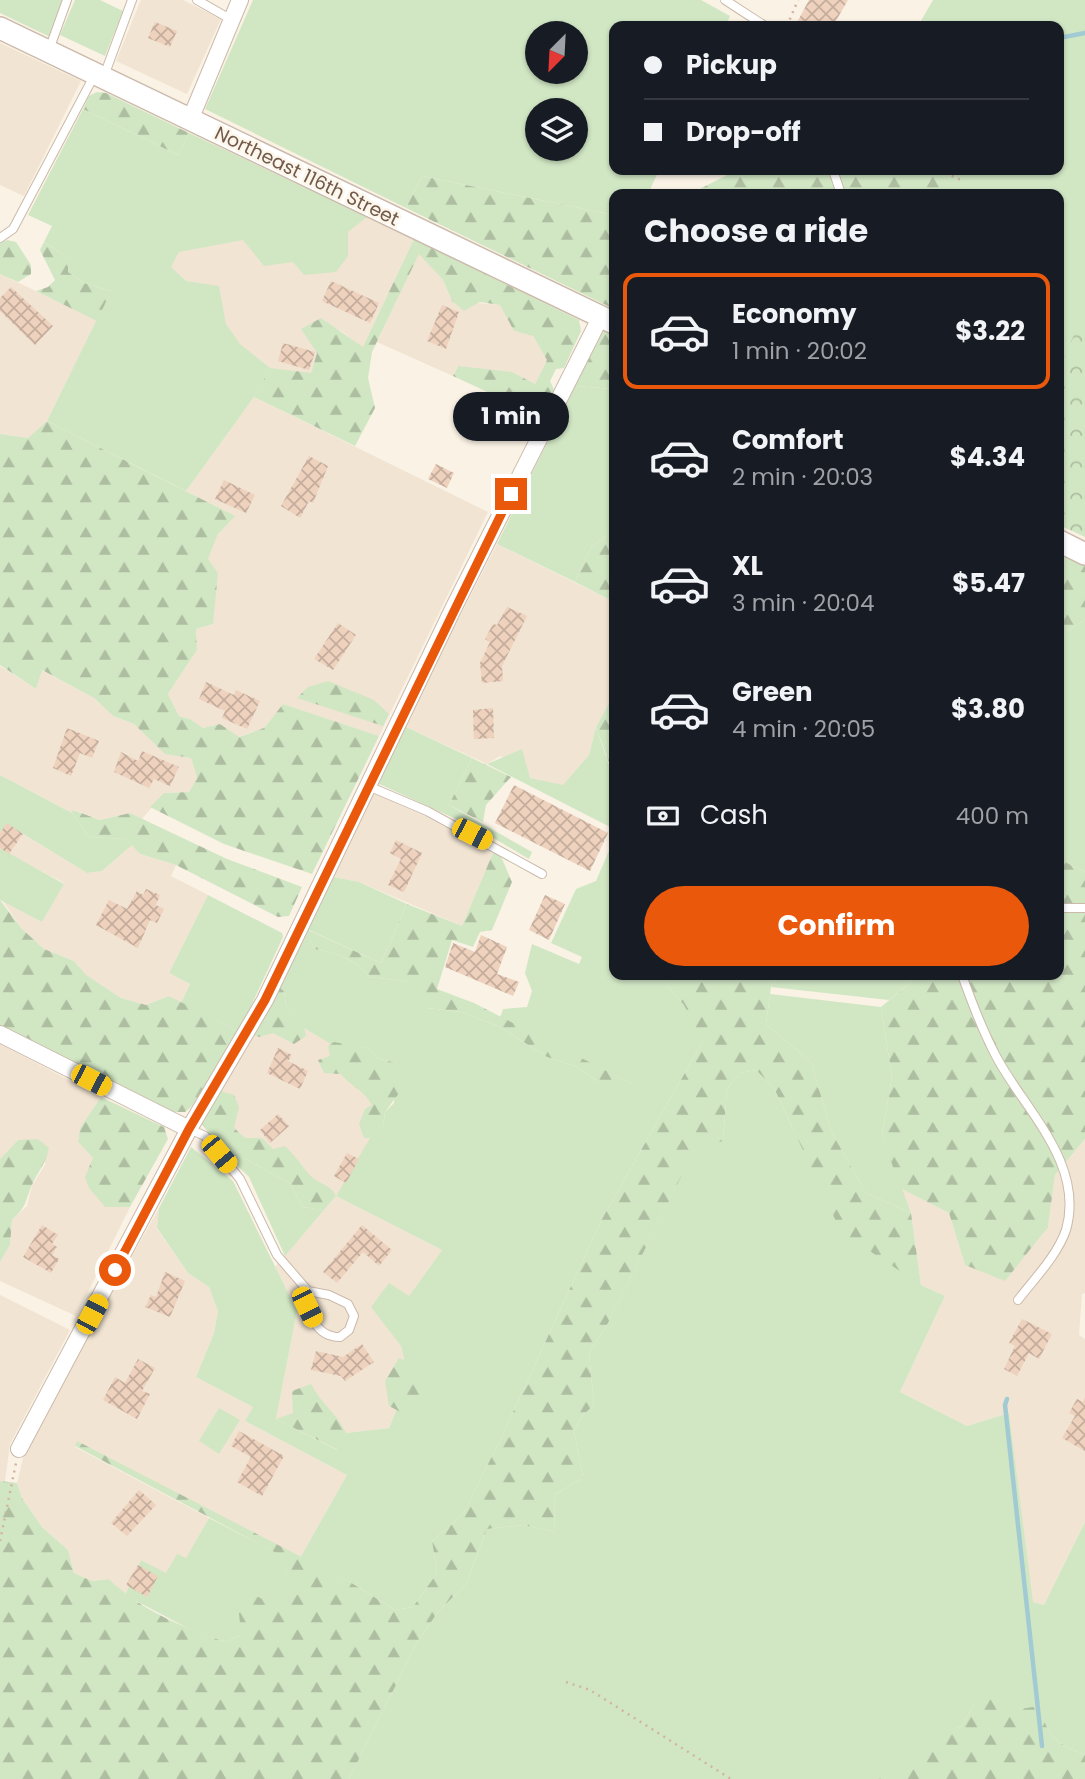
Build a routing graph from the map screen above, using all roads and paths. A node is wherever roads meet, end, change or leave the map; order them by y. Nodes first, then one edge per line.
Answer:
1 (67, 0) edge
2 (132, 0) edge
3 (197, 0) edge
4 (240, 0) edge
5 (725, 0) edge
6 (798, 0) edge
7 (232, 20) junction
8 (757, 21) edge
9 (789, 21) edge
10 (0, 28) edge
11 (48, 51) junction
12 (99, 76) junction
13 (190, 120) junction
14 (950, 175) edge
15 (961, 180) dead end
16 (0, 238) edge
17 (608, 320) edge
18 (1064, 544) edge
19 (1085, 554) edge
20 (368, 786) junction
21 (542, 874) dead end
22 (1064, 908) edge
23 (1085, 908) edge
24 (964, 980) edge
25 (0, 1034) edge
26 (189, 1129) junction
27 (308, 1291) junction
28 (1018, 1300) dead end
29 (19, 1449) joint
30 (0, 1541) edge
31 (566, 1682) dead end
32 (731, 1779) edge

1 - 11 lane
2 - 12 lane
3 - 7 lane
4 - 7 street
5 - 8 lane
6 - 9 path
7 - 13 street
10 - 11 street, Northeast 116th Street
11 - 12 street, Northeast 116th Street
12 - 13 street, Northeast 116th Street
12 - 16 lane
13 - 17 street, Northeast 116th Street
14 - 15 path
17 - 20 street
18 - 19 street
20 - 21 lane
20 - 26 street
22 - 23 lane
24 - 28 lane
25 - 26 street
26 - 27 lane
26 - 29 street
27 - 27 lane
29 - 30 path
31 - 32 path

